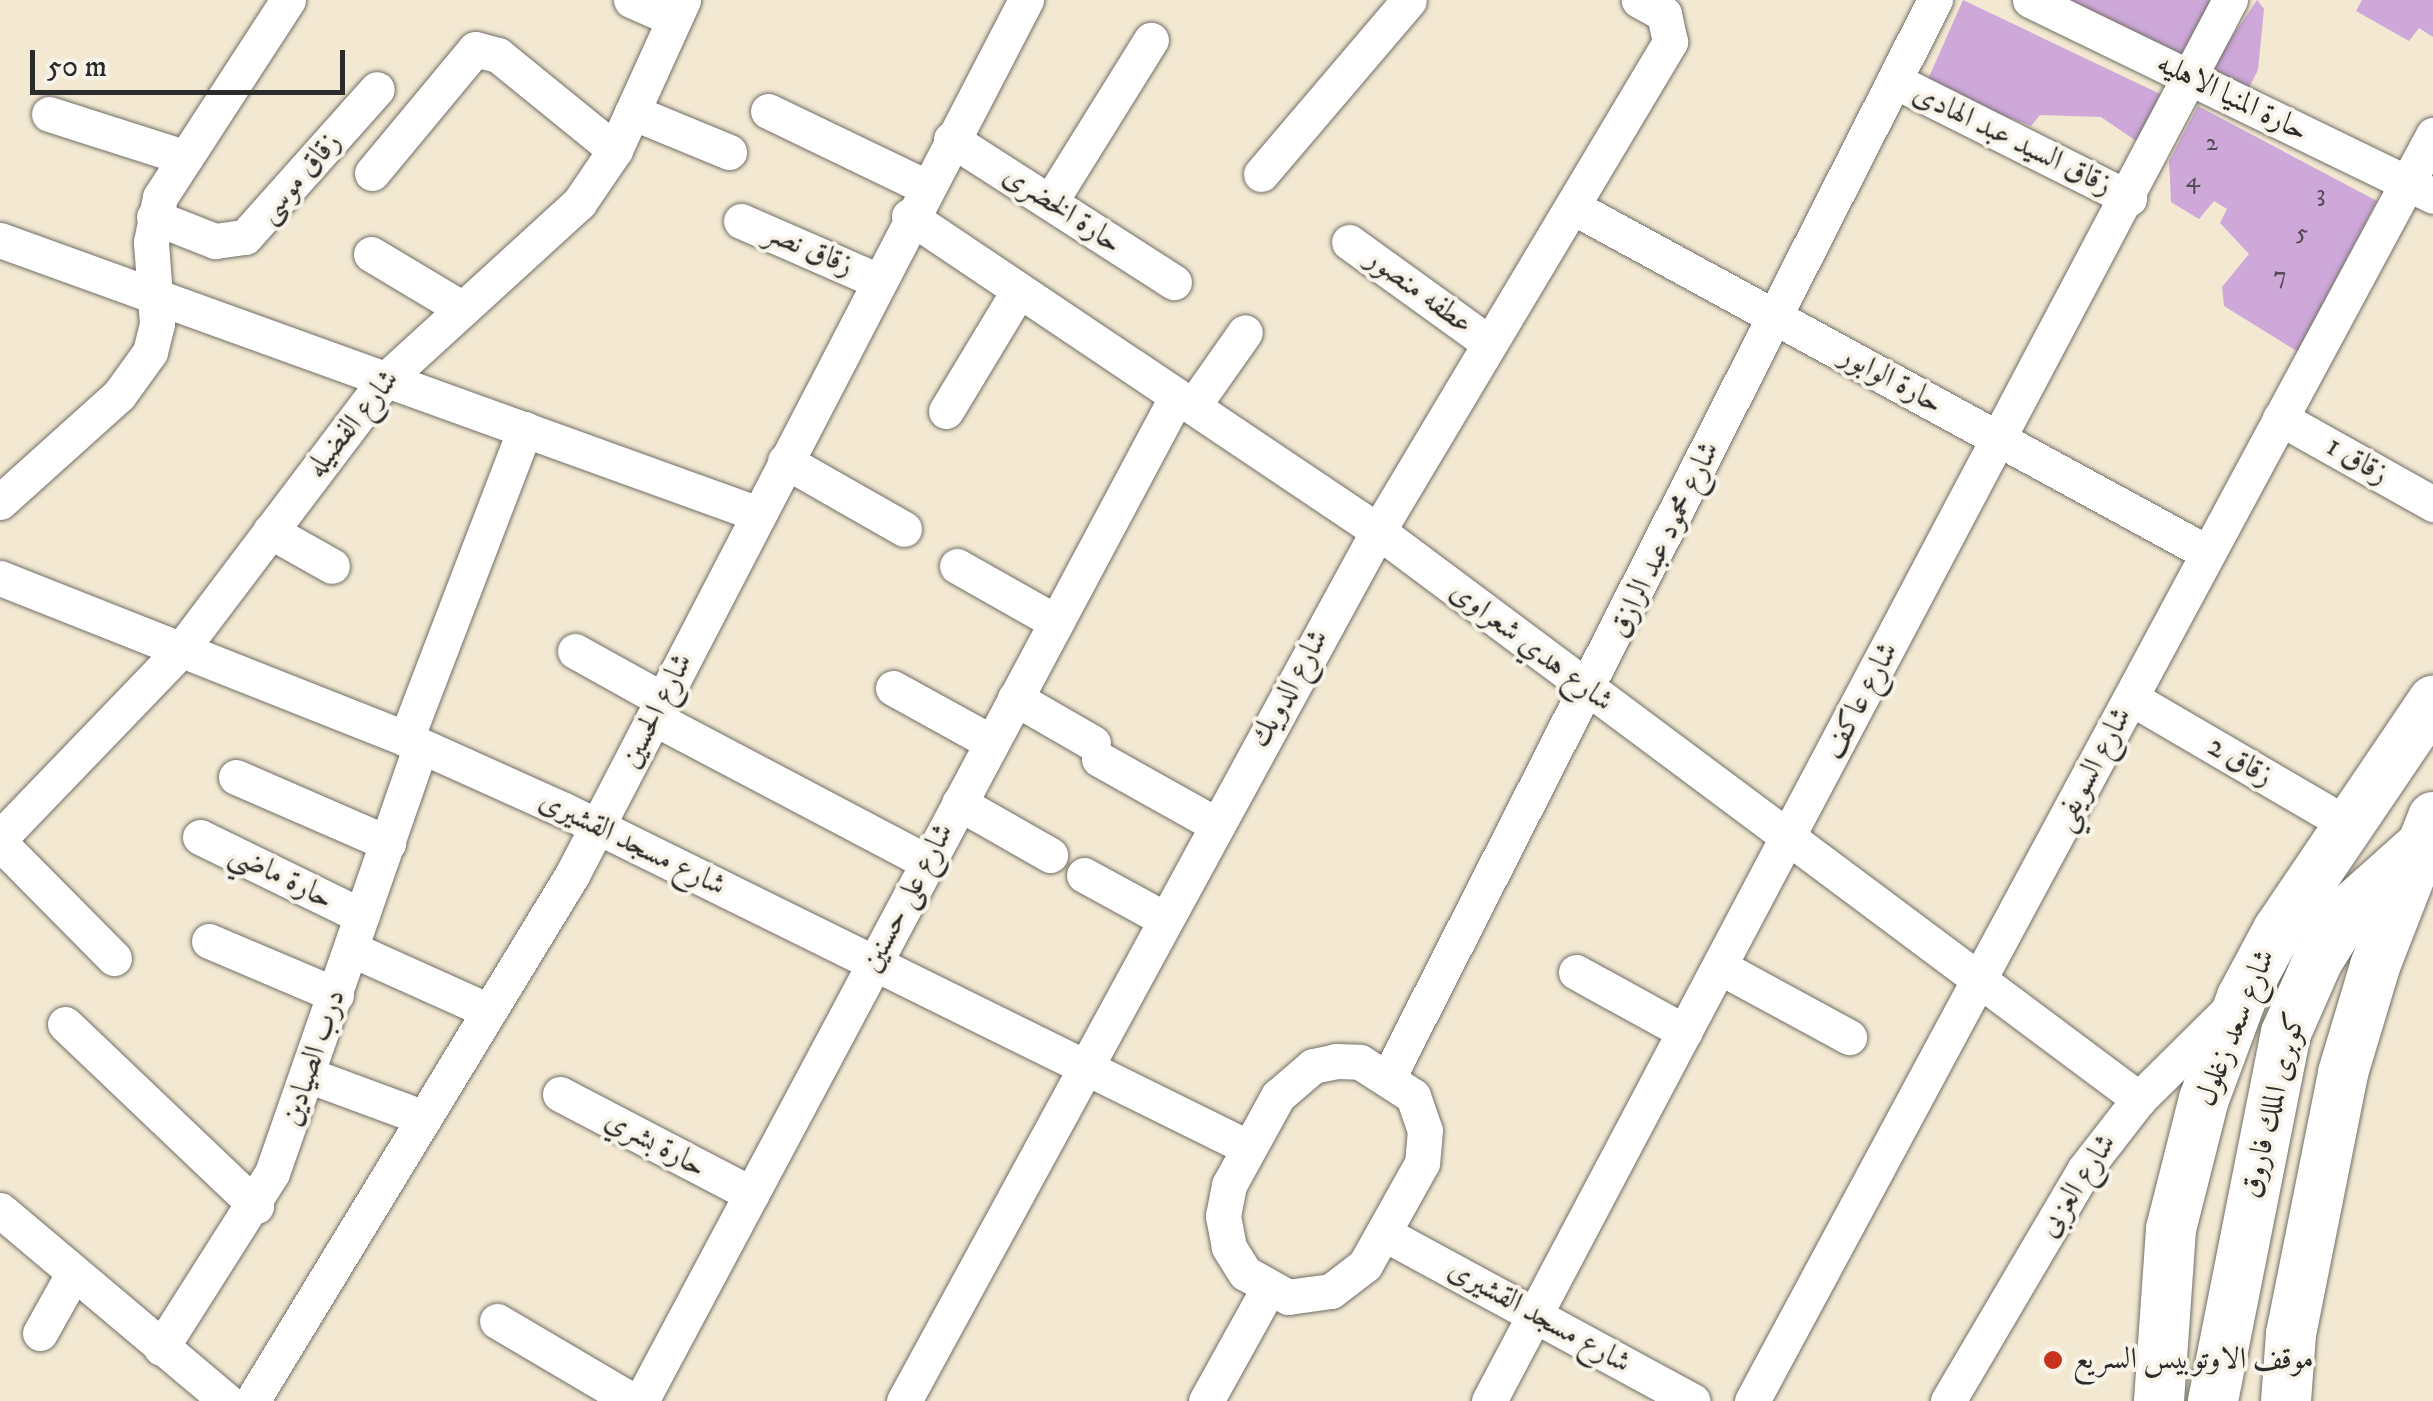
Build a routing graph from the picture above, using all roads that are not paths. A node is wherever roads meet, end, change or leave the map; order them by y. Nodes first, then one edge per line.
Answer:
1 (288, 0) edge
2 (631, 0) edge
3 (1026, 0) edge
4 (1408, 0) edge
5 (1639, 0) edge
6 (1935, 0) edge
7 (2030, 0) edge
8 (2230, 0) edge
9 (679, 10) edge
10 (1151, 40) dead end
11 (2192, 79) junction
12 (1895, 82) junction
13 (377, 89) dead end
14 (632, 112) junction
15 (768, 112) dead end
16 (49, 114) dead end
17 (2433, 135) edge
18 (950, 138) junction
19 (616, 150) junction
20 (729, 152) dead end
21 (181, 156) junction
22 (372, 173) dead end
23 (1261, 174) dead end
24 (2420, 190) edge
25 (2128, 198) junction
26 (917, 201) junction
27 (1050, 202) junction
28 (1573, 208) junction
29 (154, 217) junction
30 (741, 221) dead end
31 (0, 240) edge
32 (1348, 242) dead end
33 (371, 254) dead end
34 (876, 280) junction
35 (1174, 282) dead end
36 (1019, 290) junction
37 (156, 295) junction
38 (463, 308) junction
39 (1775, 318) junction
40 (1245, 332) dead end
41 (1489, 343) junction
42 (385, 380) junction
43 (1185, 401) junction
44 (946, 411) dead end
45 (2280, 418) junction
46 (525, 429) junction
47 (2000, 439) junction
48 (785, 461) junction
49 (0, 502) edge
50 (2433, 504) edge
51 (758, 514) junction
52 (904, 529) dead end
53 (270, 531) junction
54 (1378, 531) junction
55 (2208, 553) junction
56 (332, 566) dead end
57 (957, 566) dead end
58 (0, 578) edge
59 (1056, 622) junction
60 (180, 651) junction
61 (575, 651) dead end
62 (893, 688) dead end
63 (1590, 692) junction
64 (1015, 698) junction
65 (2131, 698) junction
66 (2433, 700) edge
67 (658, 709) junction
68 (414, 742) junction
69 (991, 742) junction
70 (236, 778) dead end
71 (959, 803) junction
72 (1215, 824) junction
73 (599, 826) junction
74 (2350, 826) junction
75 (2425, 833) edge
76 (200, 837) dead end
77 (1787, 838) junction
78 (0, 840) edge
79 (388, 843) junction
80 (1050, 855) dead end
81 (927, 862) junction
82 (1084, 875) dead end
83 (1162, 918) junction
84 (357, 933) junction
85 (209, 941) dead end
86 (114, 958) dead end
87 (2318, 960) junction
88 (874, 962) junction
89 (1720, 967) junction
90 (1576, 972) dead end
91 (1980, 981) junction
92 (336, 995) junction
93 (2242, 997) junction
94 (489, 1010) junction
95 (2360, 1015) junction
96 (65, 1024) dead end
97 (1685, 1032) junction
98 (1849, 1037) dead end
99 (1082, 1065) junction
100 (308, 1075) junction
101 (1389, 1076) junction
102 (560, 1094) dead end
103 (2139, 1099) junction
104 (424, 1118) junction
105 (1248, 1146) junction
106 (751, 1194) junction
107 (256, 1206) junction
108 (0, 1210) edge
109 (1385, 1234) junction
110 (73, 1274) junction
111 (1267, 1291) junction
112 (1534, 1315) junction
113 (498, 1322) dead end
114 (40, 1332) dead end
115 (161, 1348) junction
116 (227, 1401) edge
117 (252, 1401) edge
118 (633, 1401) edge
119 (641, 1401) edge
120 (904, 1401) edge
121 (1206, 1401) edge
122 (1489, 1401) edge
123 (1693, 1401) edge
124 (1752, 1401) edge
125 (1948, 1401) edge
126 (2159, 1401) edge
127 (2213, 1401) edge
128 (2286, 1401) edge

1 - 21 street
2 - 9 street
3 - 18 street, شارع الحسين
4 - 23 street
5 - 28 street, شارع الدويك
6 - 12 street, شارع محمود عبد الرازق
7 - 11 street, حارة المنيا الاهليه
8 - 11 street, شارع عاكف
9 - 14 street, شارع الفضيله
10 - 27 street
11 - 24 street, حارة المنيا الاهليه
11 - 25 street, شارع عاكف
12 - 25 street, زقاق السيد عبد الهادى
12 - 39 street, شارع محمود عبد الرازق
13 - 29 street, زقاق موسى
14 - 19 street, شارع الفضيله
14 - 20 street
15 - 26 street, شارع هدي شعراوى
16 - 21 street
17 - 24 street, شارع السويفي
18 - 26 street, شارع الحسين
18 - 27 street, حارة الخضرى
19 - 22 street
19 - 38 street, شارع الفضيله
21 - 29 street
24 - 45 street, شارع السويفي
25 - 47 street, شارع عاكف
26 - 34 street, شارع الحسين
26 - 36 street, شارع هدي شعراوى
27 - 35 street, حارة الخضرى
28 - 39 street, حارة الوابور
28 - 41 street, شارع الدويك
29 - 37 street
30 - 34 street, زقاق نصر
31 - 37 street
32 - 41 street, عطفه منصور
33 - 38 street
34 - 48 street, شارع الحسين
36 - 43 street, شارع هدي شعراوى
36 - 44 street
37 - 42 street
37 - 49 street
38 - 42 street, شارع الفضيله
39 - 47 street, حارة الوابور
39 - 63 street, شارع محمود عبد الرازق
40 - 43 street, شارع على حسنين
41 - 54 street, شارع الدويك
42 - 46 street
42 - 53 street, شارع الفضيله
43 - 54 street, شارع هدي شعراوى
43 - 59 street, شارع على حسنين
45 - 50 street, زقاق 1
45 - 55 street, شارع السويفي
46 - 51 street
46 - 68 street, درب الصيادين
47 - 55 street, حارة الوابور
47 - 77 street, شارع عاكف
48 - 51 street, شارع الحسين
48 - 52 street
51 - 67 street, شارع الحسين
53 - 56 street
53 - 60 street, شارع الفضيله
54 - 63 street, شارع هدي شعراوى
54 - 72 street, شارع الدويك
55 - 65 street, شارع السويفي
57 - 59 street
58 - 60 street, شارع مسجد القشيرى
59 - 64 street, شارع على حسنين
60 - 68 street, شارع مسجد القشيرى
60 - 78 street, شارع الفضيله
61 - 67 street
62 - 69 street
63 - 77 street, شارع هدي شعراوى
63 - 101 street, شارع محمود عبد الرازق
64 - 69 street, شارع على حسنين
64 - 72 street
65 - 74 street, زقاق 2
65 - 91 street, شارع السويفي
66 - 74 main road, شارع سعد زغلول
67 - 73 street, شارع الحسين
67 - 81 street
68 - 73 street, شارع مسجد القشيرى
68 - 79 street, درب الصيادين
69 - 71 street, شارع على حسنين
70 - 79 street
71 - 80 street
71 - 81 street, شارع على حسنين
72 - 83 street, شارع الدويك
73 - 88 street, شارع مسجد القشيرى
73 - 94 street, شارع الحسين
74 - 93 main road, شارع سعد زغلول
75 - 87 main road, كوبرى الملك فاروق
75 - 95 main road
76 - 84 street, حارة ماضي
77 - 89 street, شارع عاكف
77 - 91 street, شارع هدي شعراوى
78 - 86 street
79 - 84 street, درب الصيادين
81 - 88 street, شارع على حسنين
82 - 83 street
83 - 99 street, شارع الدويك
84 - 92 street, درب الصيادين
84 - 94 street, حارة ماضي
85 - 92 street
87 - 93 main road
87 - 95 main road
87 - 127 main road, كوبرى الملك فاروق
88 - 99 street, شارع مسجد القشيرى
88 - 106 street, شارع على حسنين
89 - 97 street, شارع عاكف
89 - 98 street
90 - 97 street
91 - 103 street, شارع هدي شعراوى
91 - 124 street, شارع السويفي
92 - 100 street, درب الصيادين
93 - 103 street, شارع العزبى
93 - 126 main road, شارع سعد زغلول
94 - 104 street, شارع الحسين
95 - 128 main road
96 - 107 street
97 - 112 street, شارع عاكف
99 - 105 street, شارع مسجد القشيرى
99 - 120 street, شارع الدويك
100 - 104 street
100 - 107 street, درب الصيادين
101 - 105 street
101 - 109 street
102 - 106 street, حارة بشري
103 - 125 street, شارع العزبى
104 - 117 street, شارع الحسين
105 - 111 street
106 - 119 street, شارع على حسنين
107 - 115 street, درب الصيادين
108 - 110 street
109 - 111 street
109 - 112 street, شارع مسجد القشيرى
110 - 114 street
110 - 115 street
111 - 121 street
112 - 122 street, شارع عاكف
112 - 123 street, شارع مسجد القشيرى
113 - 118 street
115 - 116 street

